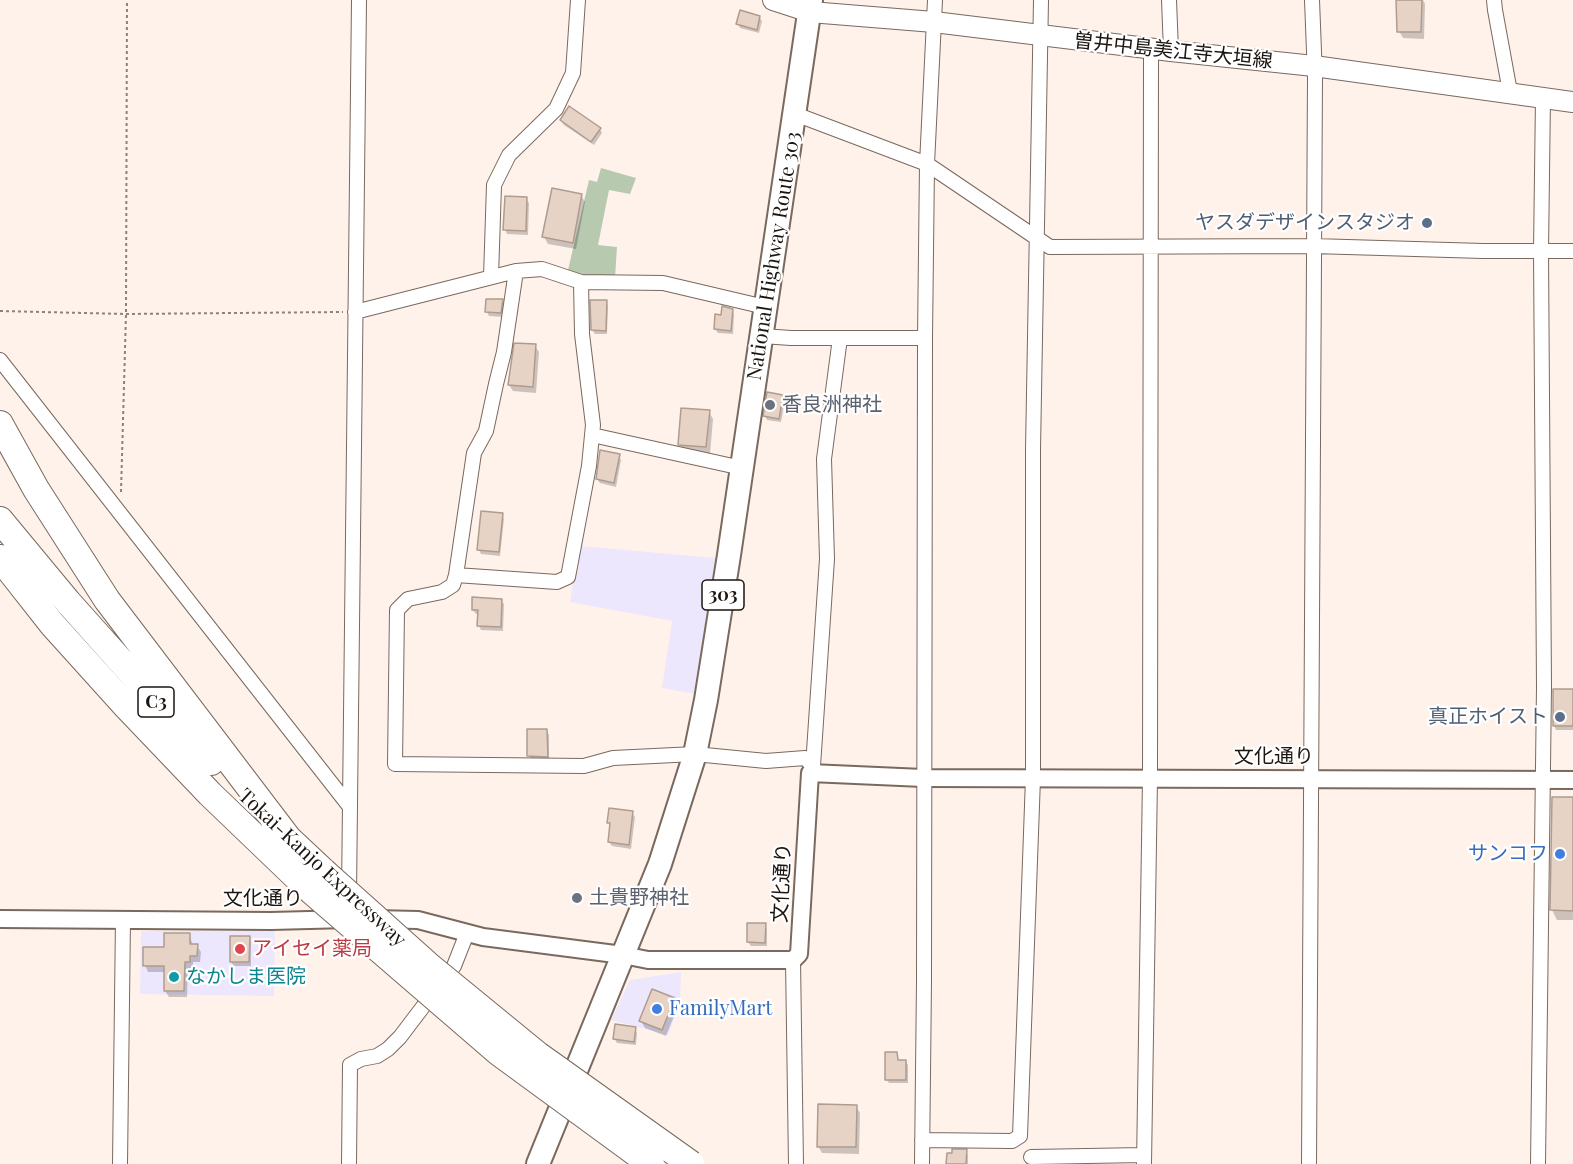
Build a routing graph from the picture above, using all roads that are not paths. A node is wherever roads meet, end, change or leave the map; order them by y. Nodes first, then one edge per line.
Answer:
1 (359, 0) edge
2 (578, 0) edge
3 (773, 0) edge
4 (935, 0) edge
5 (1041, 0) edge
6 (1169, 0) edge
7 (1312, 0) edge
8 (1494, 0) edge
9 (811, 6) edge
10 (934, 22) junction
11 (1041, 36) junction
12 (1161, 50) junction
13 (1314, 66) junction
14 (1510, 92) junction
15 (1543, 97) junction
16 (1573, 102) edge
17 (795, 114) junction
18 (927, 164) junction
19 (1038, 239) junction
20 (1150, 246) junction
21 (1313, 246) junction
22 (1540, 251) junction
23 (1573, 251) edge
24 (516, 271) junction
25 (491, 277) junction
26 (581, 282) junction
27 (765, 307) junction
28 (355, 312) junction
29 (762, 336) junction
30 (840, 338) junction
31 (925, 338) junction
32 (0, 360) edge
33 (0, 424) edge
34 (592, 435) junction
35 (742, 468) junction
36 (0, 520) edge
37 (0, 558) edge
38 (456, 575) junction
39 (0, 577) edge
40 (52, 624) junction
41 (695, 754) junction
42 (923, 778) junction
43 (1033, 778) junction
44 (1150, 778) junction
45 (1310, 779) junction
46 (1544, 779) junction
47 (1573, 780) edge
48 (350, 807) junction
49 (288, 838) junction
50 (316, 880) junction
51 (0, 919) edge
52 (123, 919) junction
53 (348, 919) junction
54 (467, 933) junction
55 (623, 955) junction
56 (793, 960) junction
57 (922, 1140) junction
58 (1031, 1157) dead end
59 (1144, 1159) edge
60 (120, 1164) edge
61 (349, 1164) edge
62 (538, 1164) edge
63 (651, 1164) edge
64 (691, 1164) edge
65 (796, 1164) edge
66 (921, 1164) edge
67 (1309, 1164) edge
68 (1538, 1164) edge

1 - 28 street
2 - 25 street
3 - 9 main road, 曽井中島美江寺大垣線
4 - 10 street
5 - 11 street
6 - 12 street
7 - 13 street
8 - 14 street
9 - 10 main road, 曽井中島美江寺大垣線
9 - 17 highway, National Highway Route 303 / 303
10 - 11 main road, 曽井中島美江寺大垣線
10 - 18 street
11 - 12 main road, 曽井中島美江寺大垣線
11 - 19 street
12 - 13 main road, 曽井中島美江寺大垣線
12 - 20 street
13 - 14 main road, 曽井中島美江寺大垣線
13 - 21 street
14 - 15 main road, 曽井中島美江寺大垣線
15 - 16 main road, 曽井中島美江寺大垣線
15 - 22 street
17 - 18 street
17 - 27 highway, National Highway Route 303 / 303
18 - 19 street
18 - 31 street
19 - 20 street
19 - 43 street
20 - 21 street
20 - 44 street
21 - 22 street
21 - 45 street
22 - 23 street
22 - 46 street
24 - 25 street
24 - 26 street
24 - 38 street
25 - 28 street
26 - 27 street
26 - 34 street
27 - 29 highway, National Highway Route 303 / 303
28 - 48 street
29 - 30 street
29 - 35 highway, National Highway Route 303 / 303
30 - 31 street
30 - 41 street
31 - 42 street
32 - 48 street
33 - 49 highway
34 - 35 street
34 - 38 street
35 - 41 highway, National Highway Route 303 / 303
36 - 49 highway, Tokai-Kanjo Expressway / C3
37 - 40 highway, Tokai-Kanjo Expressway / C3
38 - 41 street
39 - 40 highway
40 - 50 highway, Tokai-Kanjo Expressway / C3
41 - 55 highway, National Highway Route 303 / 303
42 - 43 street, 文化通り
42 - 56 street, 文化通り
42 - 57 street
43 - 44 street, 文化通り
43 - 57 street
44 - 45 street, 文化通り
44 - 59 street
45 - 46 street, 文化通り
45 - 67 street
46 - 47 street, 文化通り
46 - 68 street
48 - 53 street
49 - 50 highway, Tokai-Kanjo Expressway / C3
50 - 63 highway, Tokai-Kanjo Expressway / C3, bridge
50 - 64 highway, Tokai-Kanjo Expressway / C3, bridge
51 - 52 street, 文化通り
52 - 53 street, 文化通り
52 - 60 street
53 - 54 street, 文化通り
54 - 55 street, 文化通り
54 - 61 street
55 - 56 street, 文化通り
55 - 62 highway, National Highway Route 303 / 303
56 - 65 street
57 - 66 street
58 - 59 street

